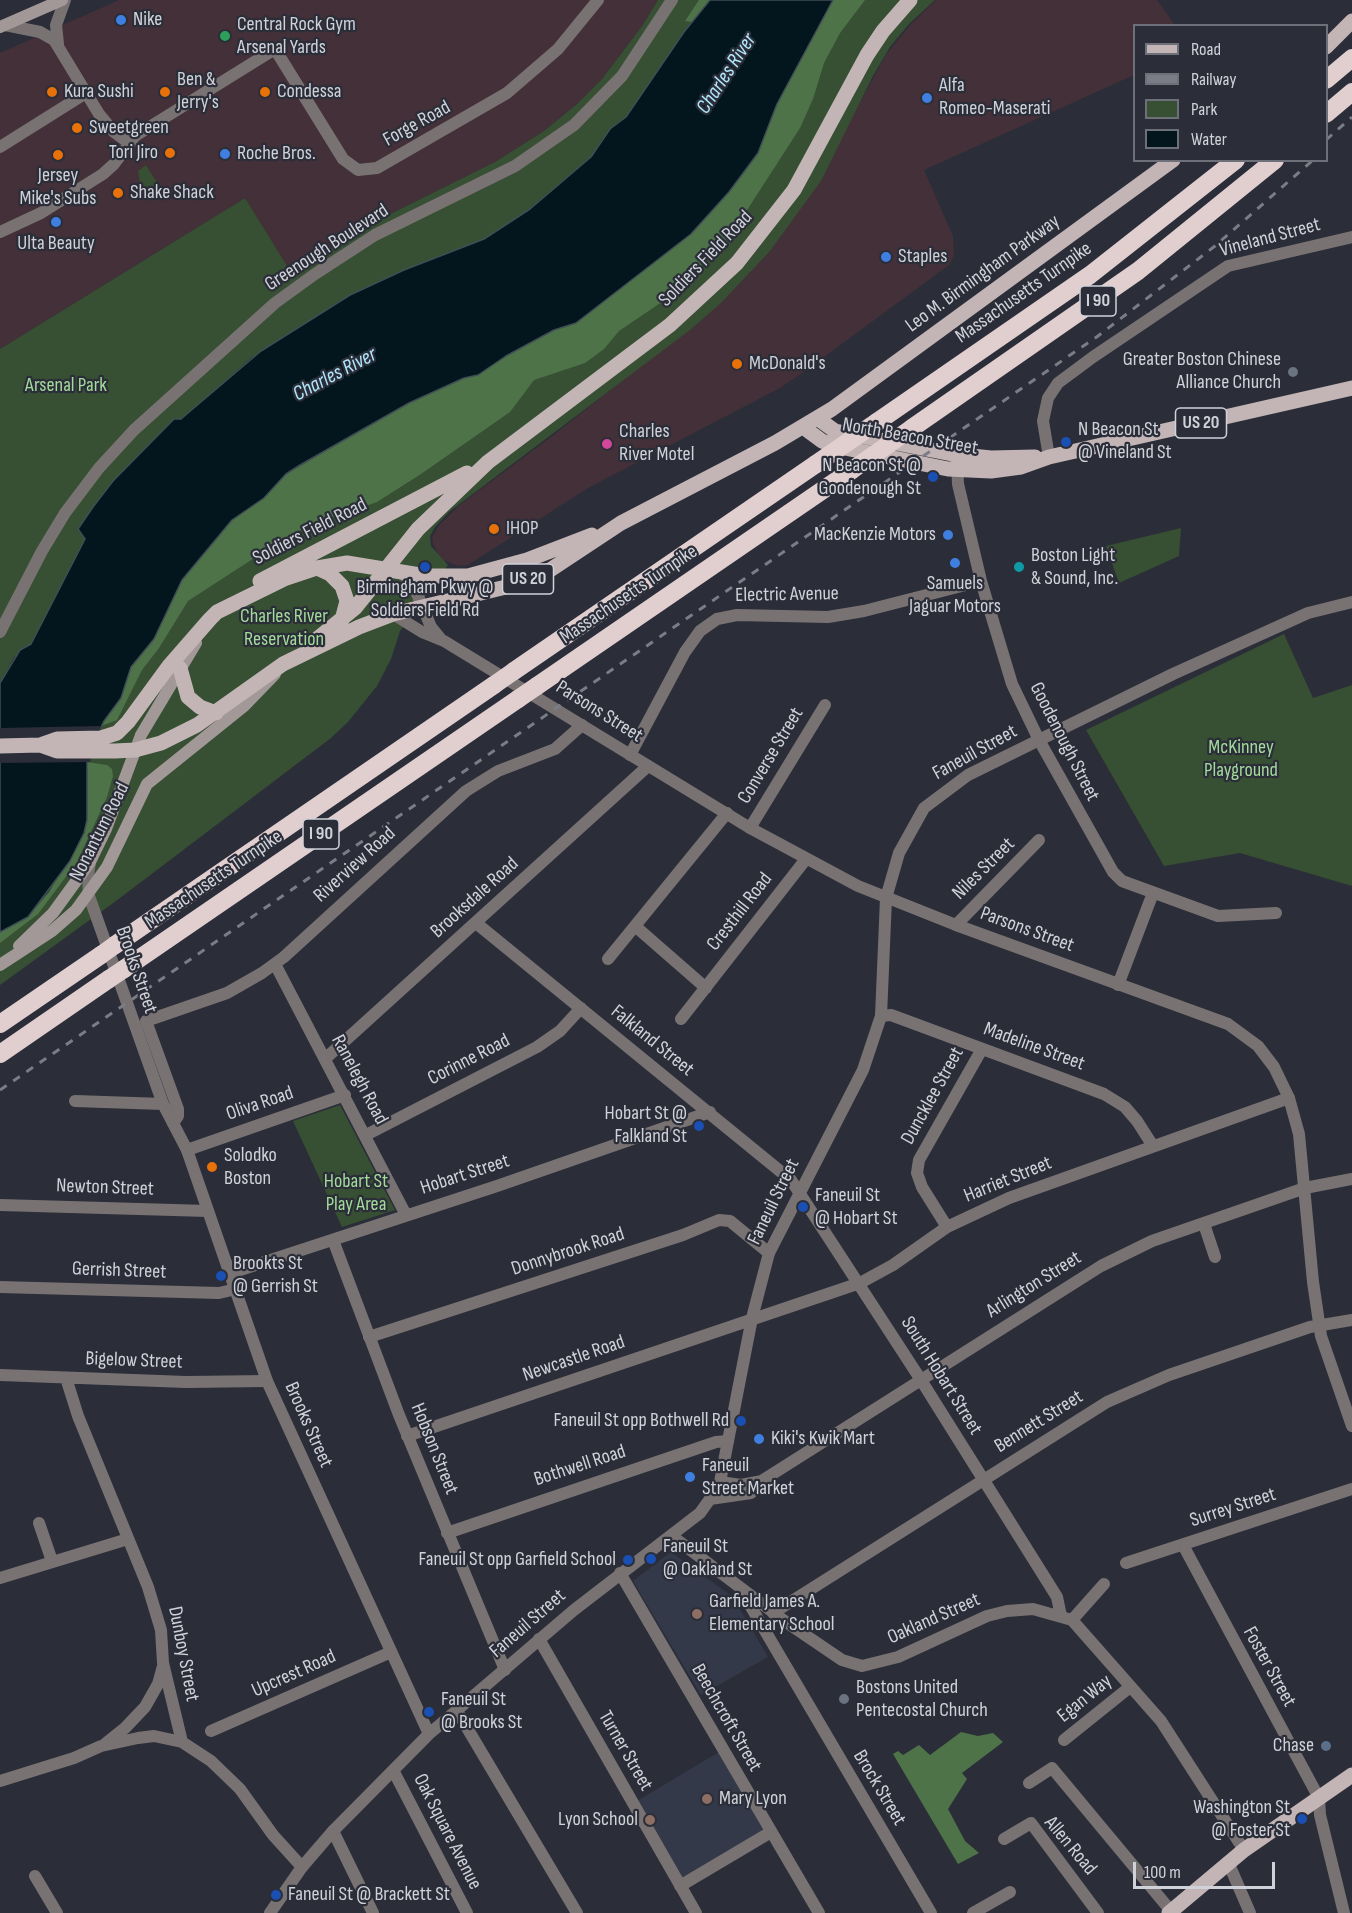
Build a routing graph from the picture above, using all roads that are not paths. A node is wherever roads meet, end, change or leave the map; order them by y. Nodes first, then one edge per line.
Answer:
1 (64, 0) edge
2 (598, 0) edge
3 (672, 0) edge
4 (910, 0) edge
5 (1352, 21) edge
6 (2, 26) edge
7 (58, 44) junction
8 (1328, 45) edge
9 (1352, 58) edge
10 (1328, 79) edge
11 (1352, 92) edge
12 (86, 93) junction
13 (1328, 112) edge
14 (129, 143) junction
15 (0, 147) edge
16 (1170, 162) edge
17 (1233, 162) edge
18 (1273, 162) edge
19 (0, 232) edge
20 (1352, 237) edge
21 (1352, 388) edge
22 (817, 418) junction
23 (803, 427) junction
24 (1049, 457) junction
25 (488, 462) junction
26 (957, 462) junction
27 (621, 523) junction
28 (317, 568) junction
29 (386, 569) junction
30 (402, 572) junction
31 (981, 581) junction
32 (1352, 602) edge
33 (423, 607) junction
34 (218, 612) junction
35 (393, 614) junction
36 (342, 620) junction
37 (0, 632) edge
38 (444, 641) junction
39 (283, 664) junction
40 (180, 668) junction
41 (825, 705) dead end
42 (216, 713) junction
43 (582, 725) junction
44 (1039, 740) junction
45 (101, 745) junction
46 (0, 746) edge
47 (135, 750) junction
48 (630, 755) junction
49 (648, 766) junction
50 (727, 813) junction
51 (750, 828) junction
52 (1039, 840) dead end
53 (806, 859) junction
54 (90, 862) junction
55 (1153, 893) junction
56 (89, 896) junction
57 (886, 898) junction
58 (1276, 913) dead end
59 (476, 923) junction
60 (956, 925) junction
61 (635, 926) junction
62 (608, 959) dead end
63 (0, 963) edge
64 (275, 964) junction
65 (1118, 985) junction
66 (706, 988) junction
67 (581, 1008) junction
68 (881, 1016) junction
69 (681, 1019) dead end
70 (146, 1021) joint
71 (0, 1024) edge
72 (982, 1049) junction
73 (0, 1054) edge
74 (326, 1058) junction
75 (345, 1095) junction
76 (1289, 1098) junction
77 (75, 1101) dead end
78 (163, 1104) junction
79 (710, 1112) junction
80 (173, 1123) junction
81 (366, 1135) junction
82 (1153, 1146) junction
83 (187, 1150) junction
84 (1352, 1179) edge
85 (1305, 1188) junction
86 (800, 1192) junction
87 (0, 1205) edge
88 (208, 1211) junction
89 (406, 1215) junction
90 (1204, 1224) junction
91 (947, 1227) junction
92 (333, 1240) junction
93 (769, 1252) junction
94 (1215, 1257) dead end
95 (231, 1273) junction
96 (860, 1283) junction
97 (0, 1287) edge
98 (236, 1290) junction
99 (753, 1318) junction
100 (1352, 1320) edge
101 (1321, 1326) junction
102 (369, 1337) junction
103 (0, 1375) edge
104 (66, 1378) junction
105 (921, 1380) junction
106 (267, 1381) junction
107 (1352, 1426) edge
108 (407, 1436) junction
109 (728, 1441) junction
110 (763, 1480) junction
111 (982, 1480) junction
112 (720, 1482) junction
113 (1352, 1489) edge
114 (710, 1499) junction
115 (39, 1523) dead end
116 (447, 1533) junction
117 (672, 1536) junction
118 (128, 1539) junction
119 (1183, 1545) junction
120 (52, 1561) junction
121 (1126, 1563) dead end
122 (620, 1573) junction
123 (0, 1578) edge
124 (1104, 1584) dead end
125 (740, 1589) junction
126 (773, 1613) junction
127 (1067, 1618) junction
128 (539, 1639) junction
129 (391, 1652) junction
130 (163, 1663) junction
131 (505, 1670) junction
132 (1130, 1687) junction
133 (457, 1711) junction
134 (211, 1731) dead end
135 (429, 1734) junction
136 (1064, 1740) dead end
137 (182, 1742) junction
138 (102, 1746) junction
139 (393, 1770) junction
140 (1352, 1776) edge
141 (0, 1781) edge
142 (1029, 1783) dead end
143 (1319, 1798) junction
144 (333, 1830) junction
145 (771, 1832) junction
146 (1004, 1839) dead end
147 (1244, 1850) junction
148 (1228, 1862) junction
149 (302, 1868) junction
150 (35, 1875) dead end
151 (680, 1886) junction
152 (1010, 1892) dead end
153 (274, 1911) edge
154 (1170, 1912) edge
155 (57, 1913) edge
156 (373, 1913) edge
157 (466, 1913) edge
158 (577, 1913) edge
159 (696, 1913) edge
160 (819, 1913) edge
161 (931, 1913) edge
162 (973, 1913) edge
163 (1098, 1913) edge
164 (1250, 1913) edge
165 (1344, 1913) edge

1 - 6 main road
1 - 7 street
2 - 14 street, Forge Road
3 - 37 street, Greenough Boulevard
4 - 25 main road, Soldiers Field Road
5 - 8 main road
6 - 7 street
7 - 12 street
9 - 10 highway
11 - 13 highway
12 - 14 street
12 - 15 street
14 - 19 street
16 - 22 main road, Leo M. Birmingham Parkway
17 - 71 highway, Massachusetts Turnpike / I 90, bridge
18 - 73 highway, Massachusetts Turnpike / I 90, bridge
20 - 24 street, Vineland Street
21 - 24 main road, North Beacon Street / US 20
22 - 23 main road, North Beacon Street / US 20
22 - 26 main road, North Beacon Street / US 20
23 - 26 main road, North Beacon Street / US 20
23 - 27 main road, North Beacon Street / US 20
24 - 26 main road, North Beacon Street / US 20
25 - 29 main road, Soldiers Field Road
25 - 34 main road, Soldiers Field Road
26 - 31 street, Goodenough Street
27 - 30 main road, North Beacon Street / US 20
27 - 33 main road, North Beacon Street / US 20
28 - 29 main road, North Beacon Street / US 20
28 - 34 main road, North Beacon Street / US 20
28 - 36 main road
29 - 30 main road, North Beacon Street / US 20
29 - 36 main road, Soldiers Field Road
30 - 33 street, Parsons Street
31 - 44 street, Goodenough Street
31 - 48 street, Electric Avenue
32 - 44 street, Faneuil Street
33 - 35 main road, North Beacon Street / US 20
33 - 38 street, Parsons Street
34 - 40 main road, Nonantum Road
34 - 45 main road, North Beacon Street / US 20
35 - 38 street, Parsons Street
35 - 39 main road, North Beacon Street / US 20
36 - 39 main road, Soldiers Field Road
38 - 43 street, Parsons Street
39 - 42 main road, North Beacon Street / US 20
39 - 56 main road, Nonantum Road
40 - 42 main road
40 - 47 main road, Nonantum Road
41 - 51 street, Converse Street
42 - 47 main road, North Beacon Street / US 20
43 - 48 street, Parsons Street
43 - 64 street, Riverview Road
44 - 55 street, Goodenough Street
44 - 57 street, Faneuil Street
45 - 46 main road, North Beacon Street / US 20
45 - 47 main road, North Beacon Street / US 20
47 - 54 main road, Nonantum Road
48 - 49 street, Parsons Street
49 - 50 street, Parsons Street
49 - 59 street, Brooksdale Road
50 - 51 street, Parsons Street
50 - 61 street
51 - 53 street, Parsons Street
52 - 60 street, Niles Street
53 - 57 street, Parsons Street
53 - 66 street, Cresthill Road
54 - 56 street, Brooks Street
54 - 63 main road, Nonantum Road
55 - 58 street, Goodenough Street
55 - 65 street
56 - 63 main road, Nonantum Road
56 - 78 street, Brooks Street
57 - 60 street, Parsons Street
57 - 68 street, Faneuil Street
59 - 67 street, Falkland Street
59 - 74 street, Brooksdale Road
60 - 65 street, Parsons Street
61 - 62 street
61 - 66 street
64 - 70 street, Riverview Road
64 - 74 street, Ranelegh Road
65 - 76 street, Parsons Street
66 - 69 street, Cresthill Road
67 - 79 street, Falkland Street
67 - 81 street, Corinne Road
68 - 72 street, Madeline Street
68 - 86 street, Faneuil Street
70 - 80 street, Brooks Street
72 - 82 street, Madeline Street
72 - 91 street, Duncklee Street
74 - 75 street, Ranelegh Road
75 - 81 street, Ranelegh Road
75 - 83 street, Oliva Road
76 - 82 street, Harriet Street
76 - 85 street, Parsons Street
77 - 78 street
78 - 80 street, Brooks Street
79 - 86 street, Falkland Street
79 - 89 street, Hobart Street
80 - 83 street, Brooks Street
81 - 89 street, Ranelegh Road
82 - 91 street, Harriet Street
83 - 88 street, Brooks Street
84 - 85 street, Arlington Street
85 - 90 street, Arlington Street
85 - 101 street, Parsons Street
86 - 93 street, Faneuil Street
86 - 96 street, South Hobart Street
87 - 88 street, Newton Street
88 - 95 street, Brooks Street
89 - 92 street, Hobart Street
90 - 94 street
90 - 105 street, Arlington Street
91 - 96 street, Harriet Street
92 - 95 street, Hobart Street
92 - 102 street, Hobson Street
93 - 99 street, Faneuil Street
93 - 102 street, Donnybrook Road
95 - 98 street, Brooks Street
96 - 99 street, Harriet Street
96 - 105 street, South Hobart Street
97 - 98 street, Gerrish Street
98 - 106 street, Brooks Street
99 - 108 street, Newcastle Road
99 - 109 street, Faneuil Street
100 - 101 street, Bennett Street
101 - 107 street, Parsons Street
101 - 111 street, Bennett Street
102 - 108 street, Hobson Street
103 - 104 street, Bigelow Street
104 - 106 street, Bigelow Street
104 - 118 street, Dunboy Street
105 - 110 street, Arlington Street
105 - 111 street, South Hobart Street
106 - 129 street, Brooks Street
108 - 116 street, Hobson Street
109 - 112 street, Faneuil Street
109 - 116 street, Bothwell Road
110 - 112 street, Arlington Street
110 - 114 street, Arlington Street
111 - 126 street, Bennett Street
111 - 127 street, South Hobart Street
112 - 114 street, Faneuil Street
113 - 119 street, Surrey Street
114 - 117 street, Faneuil Street
115 - 120 street
116 - 131 street, Hobson Street
117 - 122 street, Faneuil Street
117 - 125 street, Oakland Street
118 - 120 street
118 - 130 street, Dunboy Street
119 - 121 street, Surrey Street
119 - 143 street, Foster Street
120 - 123 street
122 - 128 street, Faneuil Street
122 - 145 street, Beechcroft Street
124 - 127 street
125 - 126 street, Oakland Street
125 - 161 street, Brock Street
126 - 127 street, Oakland Street
127 - 132 street
128 - 131 street, Faneuil Street
128 - 151 street, Turner Street
129 - 134 street, Upcrest Road
129 - 135 street, Brooks Street
130 - 137 street, Dunboy Street
130 - 138 street
131 - 133 street, Faneuil Street
132 - 136 street, Egan Way
132 - 147 street
133 - 135 street, Faneuil Street
133 - 158 street
135 - 139 street, Faneuil Street
137 - 138 street
137 - 149 street
138 - 141 street
139 - 144 street, Faneuil Street
139 - 157 street, Oak Square Avenue
140 - 143 main road
142 - 154 street
143 - 147 main road
143 - 165 street, Foster Street
144 - 149 street, Faneuil Street
144 - 156 street
145 - 151 street
145 - 160 street, Beechcroft Street
146 - 163 street, Allen Road
147 - 148 main road
148 - 154 main road
148 - 164 street
149 - 153 street, Faneuil Street
150 - 155 street
151 - 159 street, Turner Street
152 - 162 street

